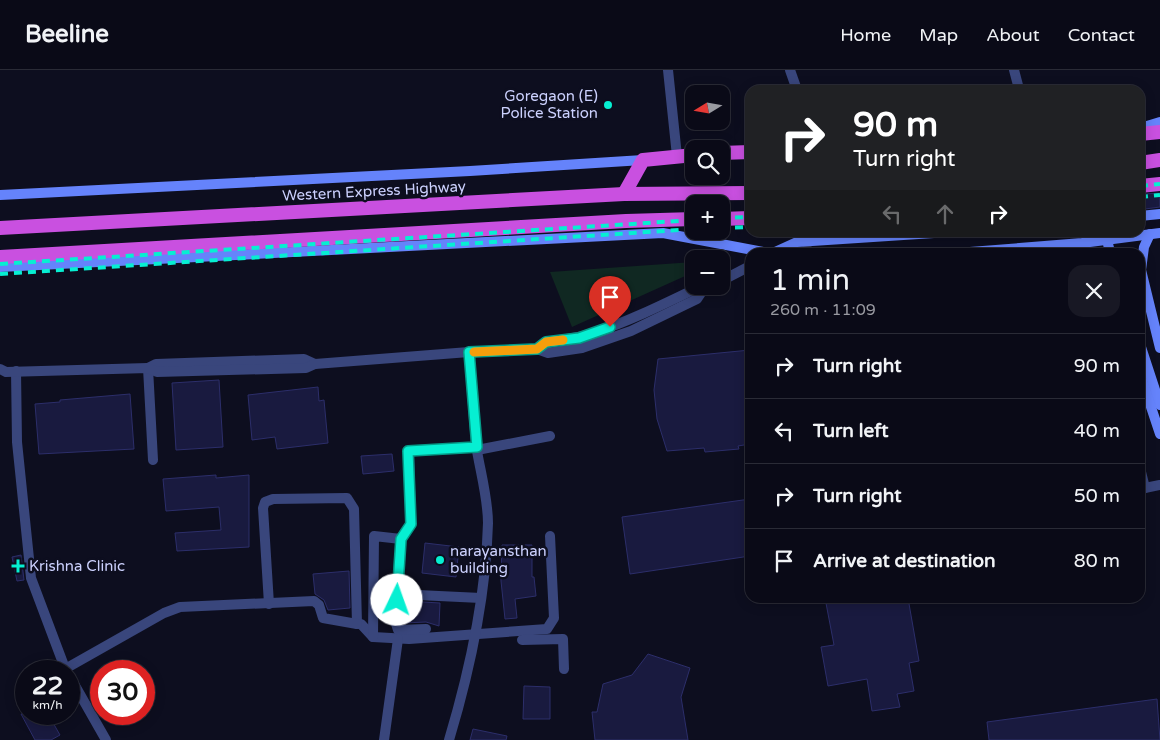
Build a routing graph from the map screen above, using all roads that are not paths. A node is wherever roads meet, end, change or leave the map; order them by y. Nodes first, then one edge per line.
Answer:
1 (668, 70) edge
2 (790, 70) edge
3 (1014, 70) edge
4 (795, 85) edge
5 (1018, 85) edge
6 (1160, 122) edge
7 (1145, 128) edge
8 (1160, 132) edge
9 (1145, 133) edge
10 (745, 152) edge
11 (730, 153) edge
12 (677, 156) junction
13 (685, 156) edge
14 (643, 160) junction
15 (1160, 160) edge
16 (1145, 162) edge
17 (1160, 184) edge
18 (1145, 186) edge
19 (745, 193) edge
20 (624, 194) junction
21 (0, 195) edge
22 (1160, 214) edge
23 (1145, 216) edge
24 (745, 218) edge
25 (685, 219) edge
26 (730, 219) edge
27 (0, 228) edge
28 (1155, 234) edge
29 (873, 237) edge
30 (1112, 237) edge
31 (1082, 244) junction
32 (784, 248) edge
33 (1046, 248) edge
34 (1086, 248) edge
35 (1144, 248) edge
36 (745, 249) edge
37 (0, 257) edge
38 (0, 266) edge
39 (745, 269) edge
40 (730, 276) edge
41 (1145, 289) edge
42 (701, 295) edge
43 (630, 326) junction
44 (579, 338) junction
45 (582, 348) junction
46 (1160, 348) edge
47 (537, 349) junction
48 (469, 352) junction
49 (1145, 359) edge
50 (148, 368) junction
51 (5, 372) edge
52 (1145, 389) edge
53 (1160, 405) edge
54 (1160, 434) edge
55 (550, 436) dead end
56 (477, 448) junction
57 (153, 460) dead end
58 (1160, 485) edge
59 (1145, 488) edge
60 (550, 536) dead end
61 (401, 539) junction
62 (481, 598) junction
63 (269, 604) junction
64 (356, 624) junction
65 (396, 624) dead end
66 (426, 629) dead end
67 (410, 634) junction
68 (475, 635) junction
69 (537, 635) junction
70 (373, 638) junction
71 (398, 639) junction
72 (522, 640) dead end
73 (62, 660) edge
74 (80, 664) edge
75 (564, 669) dead end
76 (80, 695) edge
77 (106, 740) edge
78 (384, 740) edge
79 (449, 740) edge

1 - 12 street
2 - 4 street
3 - 5 street
6 - 7 main road
8 - 9 highway
10 - 11 highway
12 - 13 highway
12 - 14 highway
14 - 20 highway
14 - 21 main road
15 - 16 highway
17 - 18 highway
19 - 20 highway, Western Express Highway
20 - 27 highway, Western Express Highway
22 - 23 main road
24 - 26 highway
25 - 37 highway
28 - 35 main road
29 - 32 main road
30 - 31 main road
31 - 33 main road
31 - 34 main road
36 - 38 main road
39 - 40 street
41 - 46 main road
42 - 43 street
43 - 44 street
43 - 45 street
44 - 45 street
44 - 47 street
45 - 47 street
47 - 48 street
48 - 50 street
48 - 56 street
49 - 53 main road
50 - 51 street
50 - 57 street
51 - 73 street
52 - 54 main road
55 - 56 street
56 - 61 street
56 - 62 street
58 - 59 street
60 - 69 street
61 - 62 street
61 - 70 street
62 - 68 street
63 - 64 street
63 - 64 street
63 - 74 street
64 - 70 street
65 - 67 street
66 - 67 street
67 - 68 street
67 - 71 street
68 - 69 street
68 - 79 street
69 - 72 street
69 - 75 street
70 - 71 street
71 - 78 street
76 - 77 street

